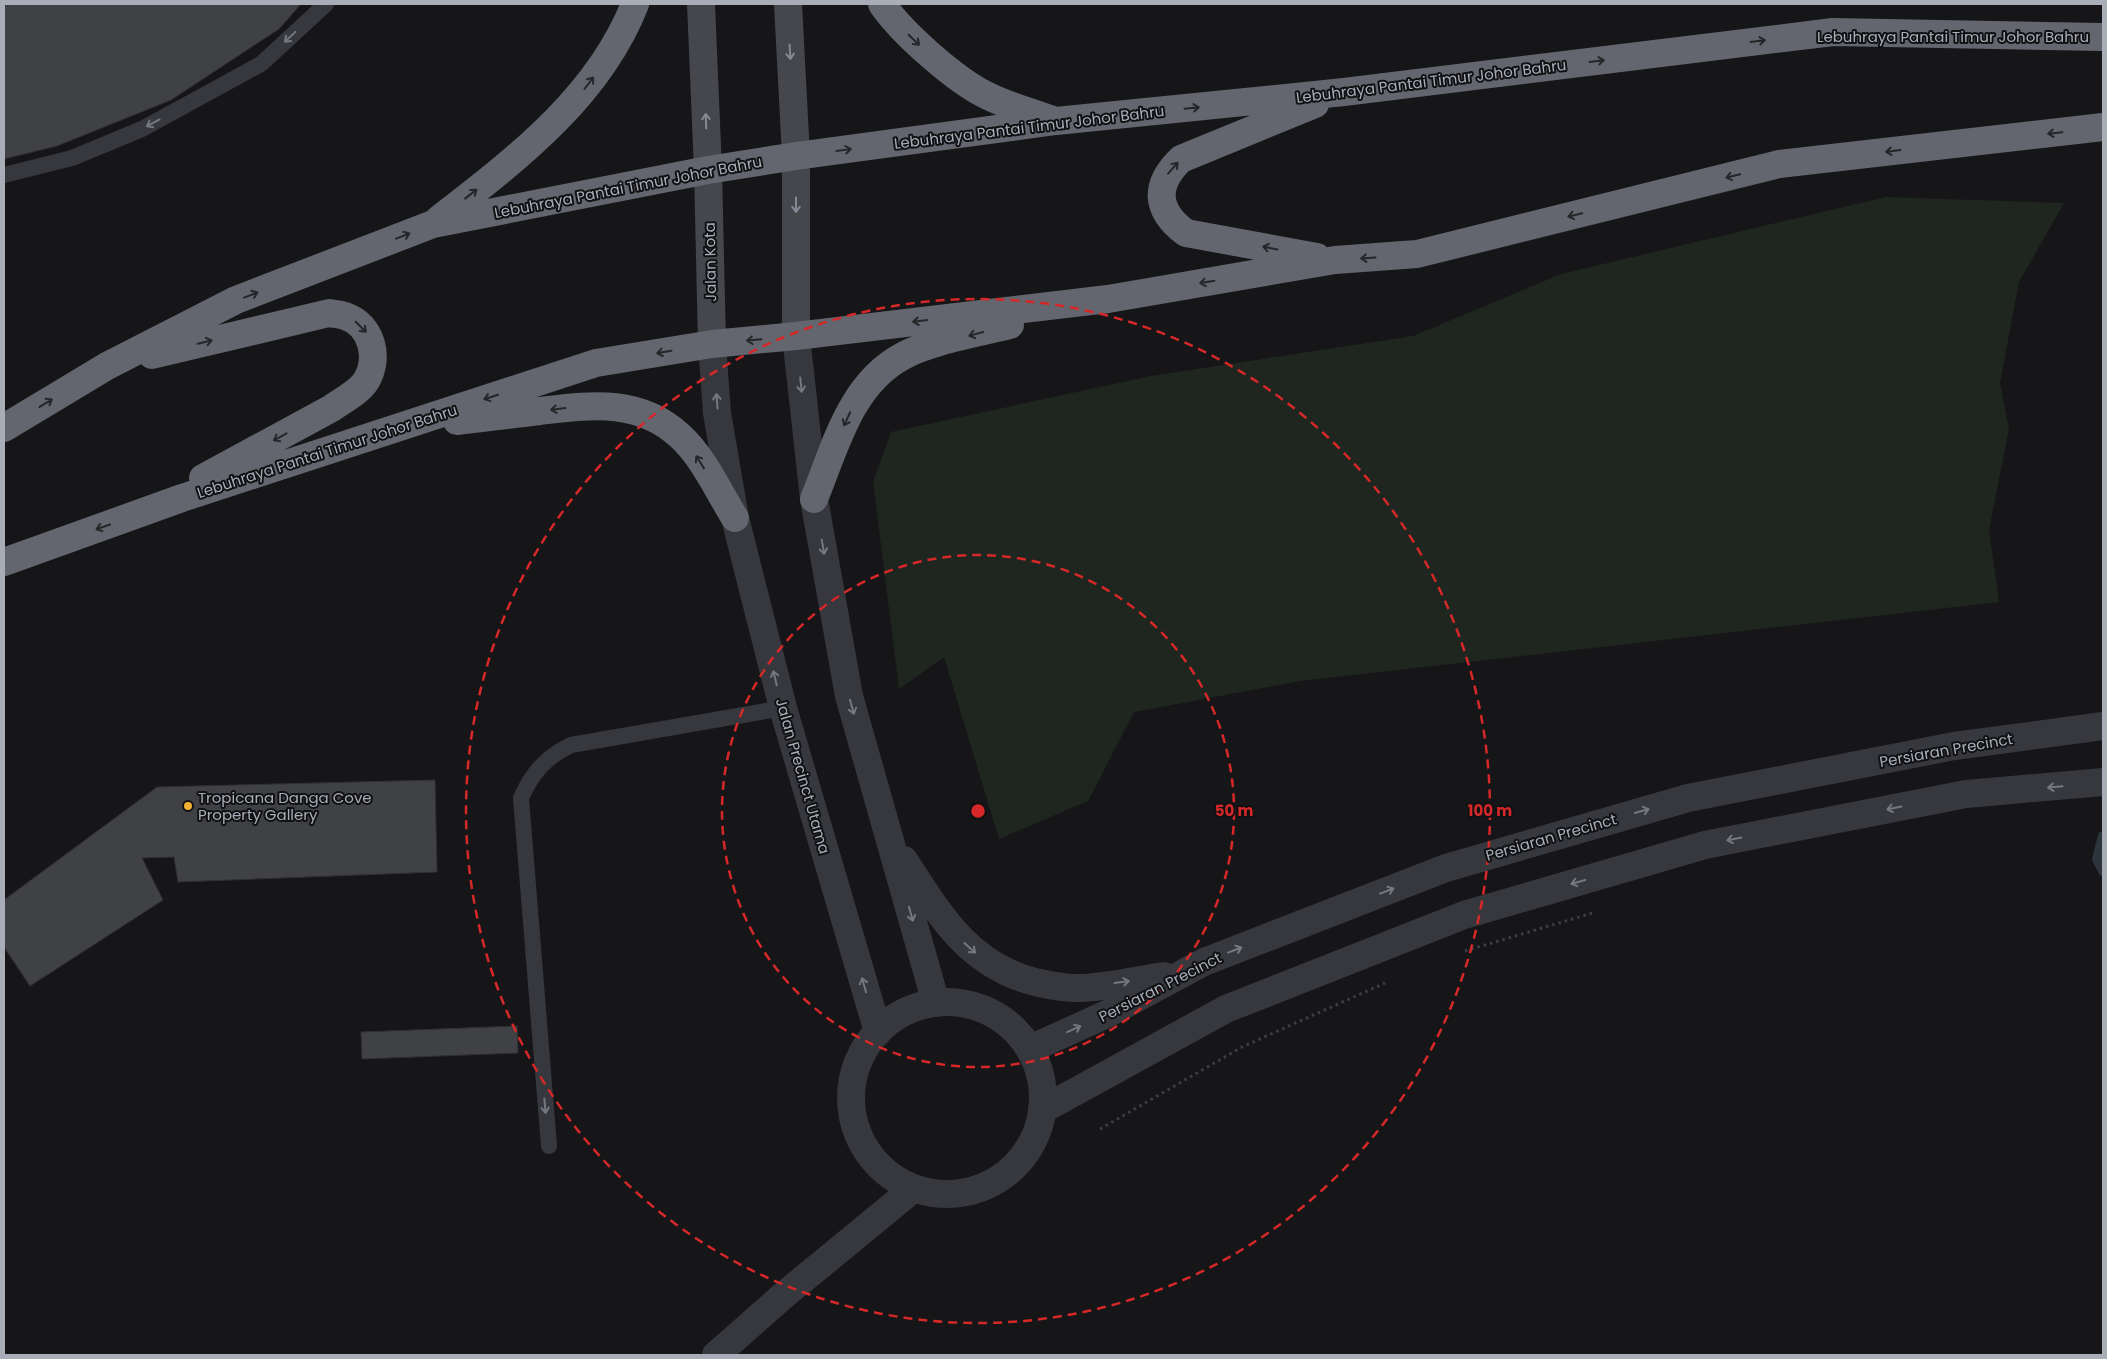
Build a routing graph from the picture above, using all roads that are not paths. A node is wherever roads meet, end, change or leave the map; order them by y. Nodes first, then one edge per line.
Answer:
1 (326, 4) edge
2 (635, 4) edge
3 (701, 4) edge
4 (788, 4) edge
5 (882, 4) edge
6 (2103, 37) edge
7 (1344, 92) junction
8 (1056, 121) junction
9 (2103, 127) edge
10 (796, 156) junction
11 (708, 170) junction
12 (4, 175) edge
13 (433, 224) junction
14 (1335, 260) junction
15 (1108, 299) junction
16 (796, 336) junction
17 (712, 344) junction
18 (107, 366) junction
19 (4, 428) edge
20 (398, 428) junction
21 (814, 500) junction
22 (138, 514) junction
23 (735, 518) junction
24 (4, 562) edge
25 (783, 708) junction
26 (2103, 726) edge
27 (2103, 782) edge
28 (890, 838) junction
29 (1181, 974) junction
30 (936, 1003) junction
31 (878, 1032) junction
32 (1030, 1049) junction
33 (1042, 1110) junction
34 (548, 1146) dead end
35 (913, 1189) junction
36 (716, 1355) edge

1 -> 12 lane
13 -> 2 highway
11 -> 3 main road, Jalan Kota
4 -> 10 main road
5 -> 8 highway
7 -> 6 highway, Lebuhraya Pantai Timur Johor Bahru
8 -> 7 highway, Lebuhraya Pantai Timur Johor Bahru
14 -> 7 highway
10 -> 8 highway, Lebuhraya Pantai Timur Johor Bahru
9 -> 14 highway, Lebuhraya Pantai Timur Johor Bahru
10 - 11 highway, Lebuhraya Pantai Timur Johor Bahru
10 -> 16 main road
11 - 13 highway, Lebuhraya Pantai Timur Johor Bahru
11 - 17 main road, Jalan Kota
18 -> 13 highway, Lebuhraya Pantai Timur Johor Bahru
14 -> 15 highway, Lebuhraya Pantai Timur Johor Bahru
15 -> 16 highway, Lebuhraya Pantai Timur Johor Bahru
15 -> 21 highway
16 -> 17 highway, Lebuhraya Pantai Timur Johor Bahru
16 -> 21 street
17 -> 20 highway, Lebuhraya Pantai Timur Johor Bahru
23 -> 17 street, Jalan Kota
19 -> 18 highway, Lebuhraya Pantai Timur Johor Bahru
18 -> 22 highway
20 - 22 highway, Lebuhraya Pantai Timur Johor Bahru
23 -> 20 highway
21 -> 28 street
22 -> 24 highway, Lebuhraya Pantai Timur Johor Bahru
25 -> 23 street, Jalan Precinct Utama
31 -> 25 street, Jalan Precinct Utama
25 -> 34 lane
29 -> 26 street, Persiaran Precinct
27 -> 33 street
28 -> 29 street
28 -> 30 street
32 -> 29 street, Persiaran Precinct
30 - 31 street
30 - 32 street
31 - 35 street
32 - 33 street
33 - 35 street
35 - 36 street

